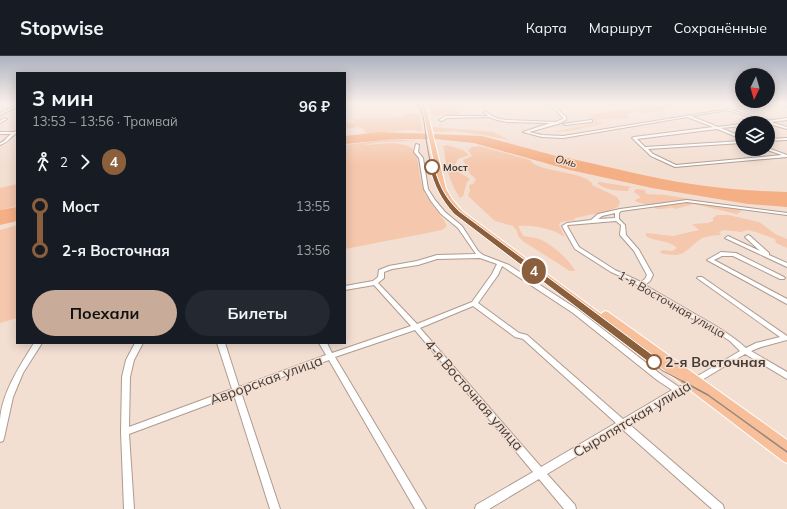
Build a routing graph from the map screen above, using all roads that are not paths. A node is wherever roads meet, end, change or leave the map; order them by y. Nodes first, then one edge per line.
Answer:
1 (429, 124) edge
2 (553, 124) edge
3 (639, 124) edge
4 (707, 124) edge
5 (777, 124) edge
6 (735, 126) edge
7 (717, 128) junction
8 (787, 128) edge
9 (0, 133) edge
10 (16, 133) edge
11 (16, 134) edge
12 (735, 135) edge
13 (787, 139) edge
14 (775, 140) edge
15 (735, 142) edge
16 (0, 144) edge
17 (417, 145) dead end
18 (645, 148) junction
19 (775, 152) edge
20 (787, 156) edge
21 (620, 210) junction
22 (787, 214) edge
23 (617, 219) junction
24 (592, 221) junction
25 (748, 237) dead end
26 (728, 238) dead end
27 (481, 256) junction
28 (768, 256) junction
29 (500, 263) junction
30 (787, 265) edge
31 (700, 278) dead end
32 (782, 278) dead end
33 (375, 283) junction
34 (641, 285) junction
35 (346, 288) edge
36 (787, 302) edge
37 (474, 303) junction
38 (416, 327) junction
39 (786, 338) edge
40 (37, 344) edge
41 (138, 344) edge
42 (221, 344) edge
43 (324, 344) edge
44 (745, 351) junction
45 (332, 356) junction
46 (787, 376) edge
47 (692, 383) junction
48 (678, 390) junction
49 (236, 391) junction
50 (622, 424) junction
51 (125, 432) junction
52 (0, 438) edge
53 (787, 446) edge
54 (787, 457) edge
55 (541, 473) junction
56 (128, 509) edge
57 (275, 509) edge
58 (421, 509) edge
59 (480, 509) edge
60 (571, 509) edge
61 (719, 509) edge

1 - 47 main road
2 - 3 street
4 - 7 street
5 - 8 street
6 - 7 street
7 - 12 street
7 - 18 street
9 - 10 street
11 - 16 street
13 - 14 street
15 - 18 street
17 - 27 street
18 - 20 street
19 - 20 street
21 - 22 street
21 - 23 street
21 - 24 street
23 - 24 street
23 - 34 street
24 - 34 street, 1-я Восточная улица
25 - 28 street
26 - 28 street
27 - 29 street
27 - 33 street
28 - 30 street
29 - 37 street
29 - 48 street
31 - 39 street
32 - 36 street
33 - 35 street
33 - 38 street, 4-я Восточная улица
34 - 44 street, 1-я Восточная улица
37 - 38 street, Аврорская улица
37 - 50 street
38 - 45 street, Аврорская улица
38 - 55 street, 4-я Восточная улица
39 - 44 street, Сыропятская улица
40 - 52 street
41 - 51 street
42 - 49 street
43 - 45 street
44 - 46 street, 1-я Восточная улица
44 - 47 street, Сыропятская улица
45 - 49 street, Аврорская улица
45 - 58 street
47 - 48 street, Сыропятская улица
47 - 53 main road
47 - 54 main road
48 - 50 street, Сыропятская улица
49 - 51 street, Аврорская улица
49 - 57 street
50 - 55 street, Сыропятская улица
50 - 61 street
51 - 56 street
55 - 59 street, Сыропятская улица
55 - 60 street, 4-я Восточная улица

